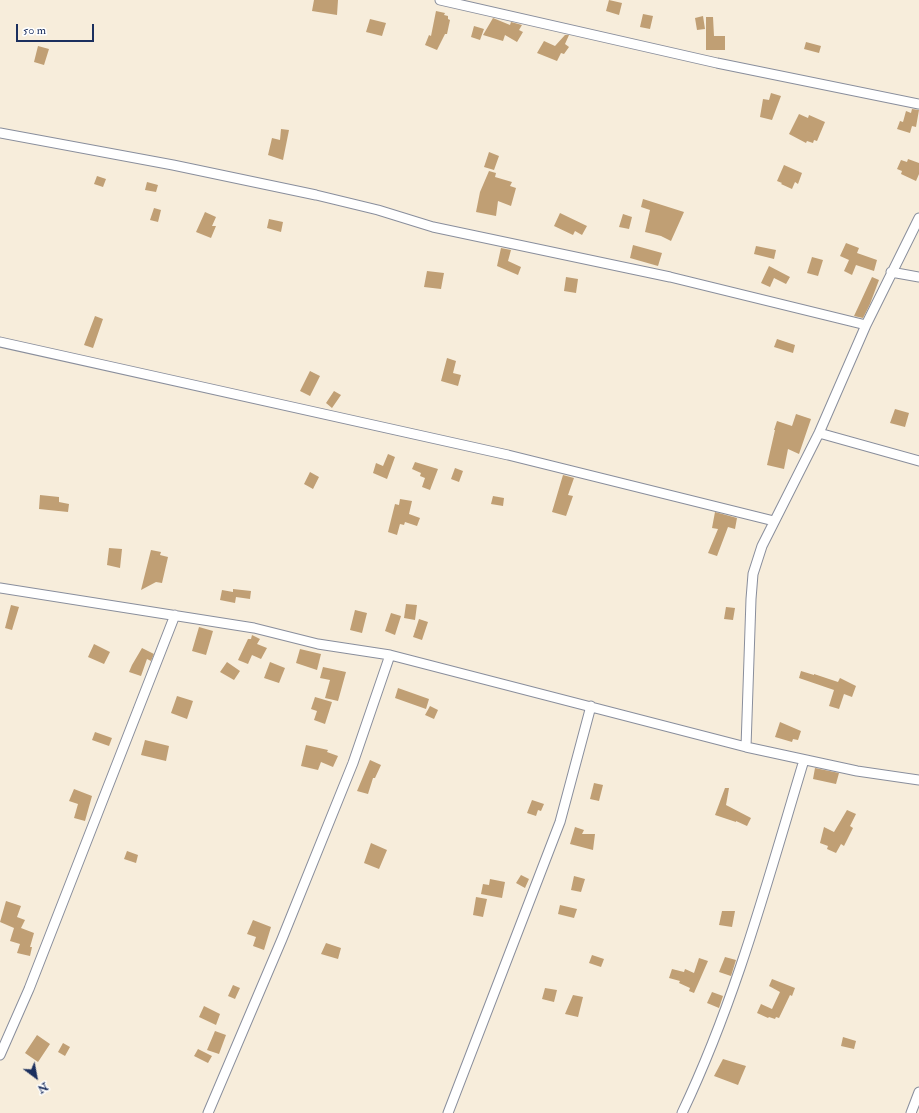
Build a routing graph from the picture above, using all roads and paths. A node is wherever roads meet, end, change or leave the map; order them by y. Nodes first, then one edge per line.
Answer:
1 (440, 0) edge
2 (919, 104) edge
3 (0, 133) edge
4 (919, 218) edge
5 (891, 272) junction
6 (919, 277) edge
7 (866, 325) junction
8 (0, 342) edge
9 (819, 433) junction
10 (919, 461) edge
11 (774, 521) junction
12 (0, 588) edge
13 (175, 615) junction
14 (390, 655) junction
15 (591, 706) junction
16 (746, 747) junction
17 (804, 760) junction
18 (919, 780) edge
19 (0, 1055) edge
20 (919, 1092) edge
21 (208, 1113) edge
22 (448, 1113) edge
23 (682, 1113) edge
24 (911, 1113) edge

1 - 2 street
3 - 7 street
4 - 5 street
5 - 6 street
5 - 7 street
7 - 9 street
8 - 11 street
9 - 10 street
9 - 11 street
11 - 16 street
12 - 13 street
13 - 14 street
13 - 19 street
14 - 15 street
14 - 21 street
15 - 16 street
15 - 22 street
16 - 17 street
17 - 18 street
17 - 23 street
20 - 24 street

